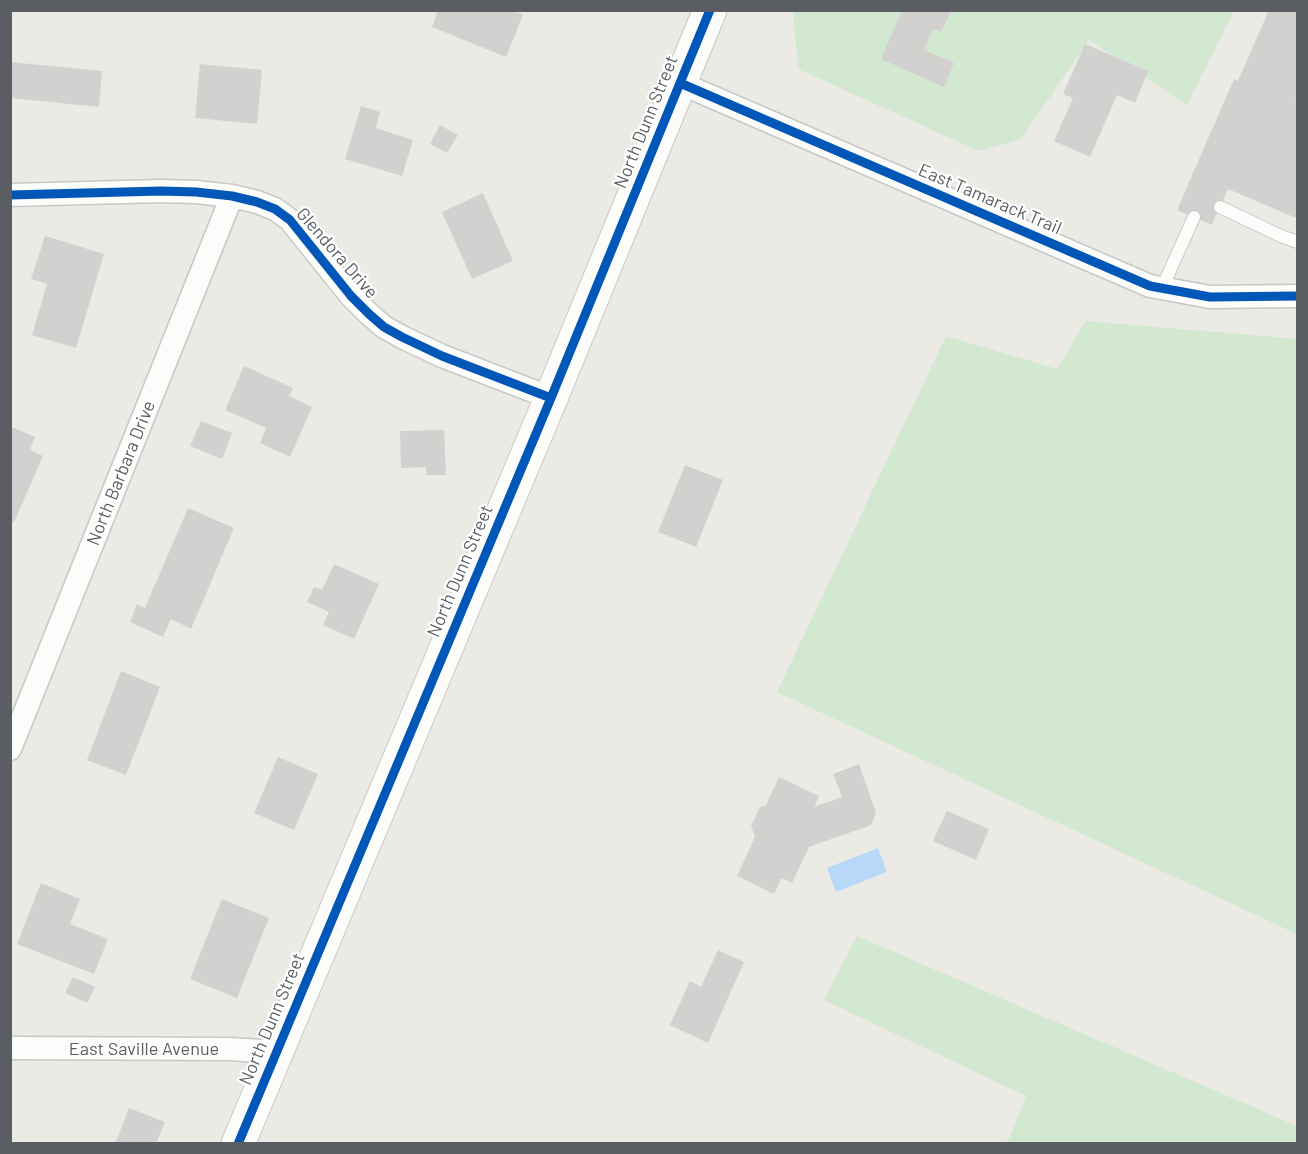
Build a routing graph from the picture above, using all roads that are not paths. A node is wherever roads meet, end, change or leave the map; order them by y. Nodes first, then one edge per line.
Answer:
1 (710, 10) edge
2 (680, 83) junction
3 (10, 195) edge
4 (232, 196) junction
5 (1220, 207) dead end
6 (1194, 218) dead end
7 (1298, 242) edge
8 (1162, 288) junction
9 (1298, 296) edge
10 (551, 398) junction
11 (10, 749) edge
12 (10, 1048) edge
13 (277, 1052) junction
14 (238, 1143) edge

1 - 2 street, North Dunn Street
2 - 8 street, East Tamarack Trail
2 - 10 street, North Dunn Street
3 - 4 street, Glendora Drive
4 - 10 street, Glendora Drive
4 - 11 street, North Barbara Drive
5 - 7 lane
6 - 8 lane
8 - 9 street, East Tamarack Trail
10 - 13 street, North Dunn Street
12 - 13 street, East Saville Avenue
13 - 14 street, North Dunn Street

